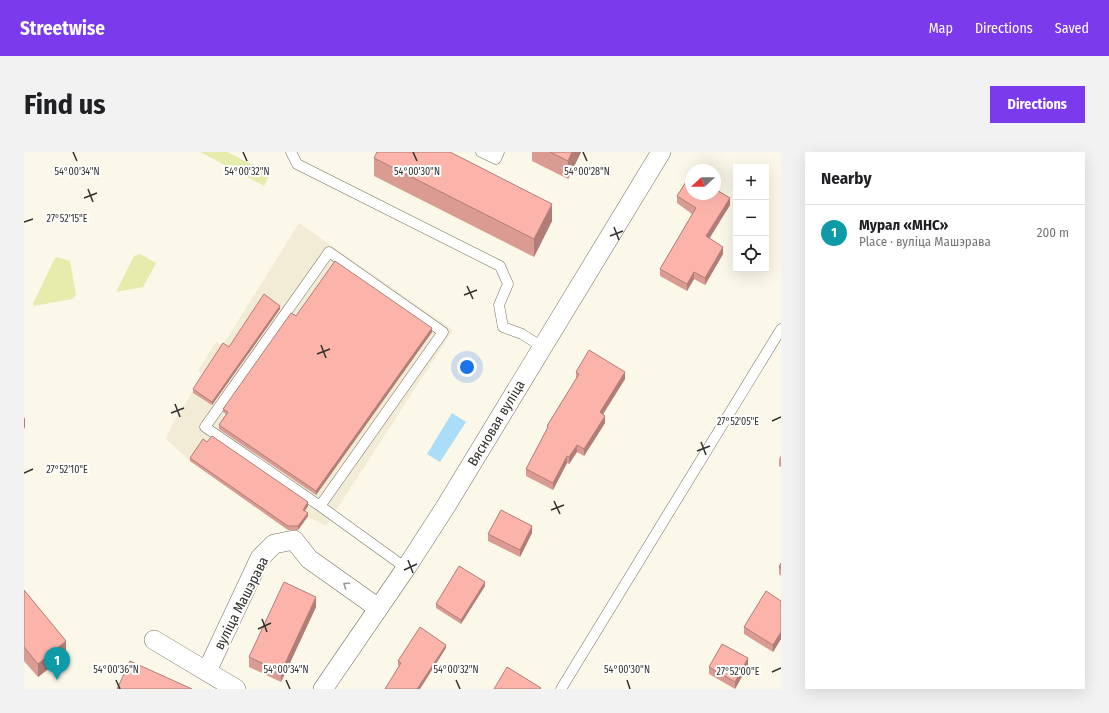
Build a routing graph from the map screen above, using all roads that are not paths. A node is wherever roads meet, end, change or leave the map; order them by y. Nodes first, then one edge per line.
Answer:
1 (291, 152) edge
2 (482, 152) edge
3 (499, 152) edge
4 (661, 152) edge
5 (781, 330) edge
6 (542, 347) junction
7 (320, 506) junction
8 (406, 568) junction
9 (378, 608) junction
10 (154, 640) dead end
11 (207, 671) junction
12 (236, 689) edge
13 (323, 689) edge
14 (561, 689) edge

1 - 6 lane
2 - 3 lane
4 - 6 street, Вясновая вуліца
5 - 14 lane
6 - 8 street, Вясновая вуліца
7 - 7 lane
7 - 8 lane
8 - 9 street, Вясновая вуліца
9 -> 11 street, вуліца Машэрава
9 - 13 street, Вясновая вуліца
10 - 11 street
11 - 12 street

